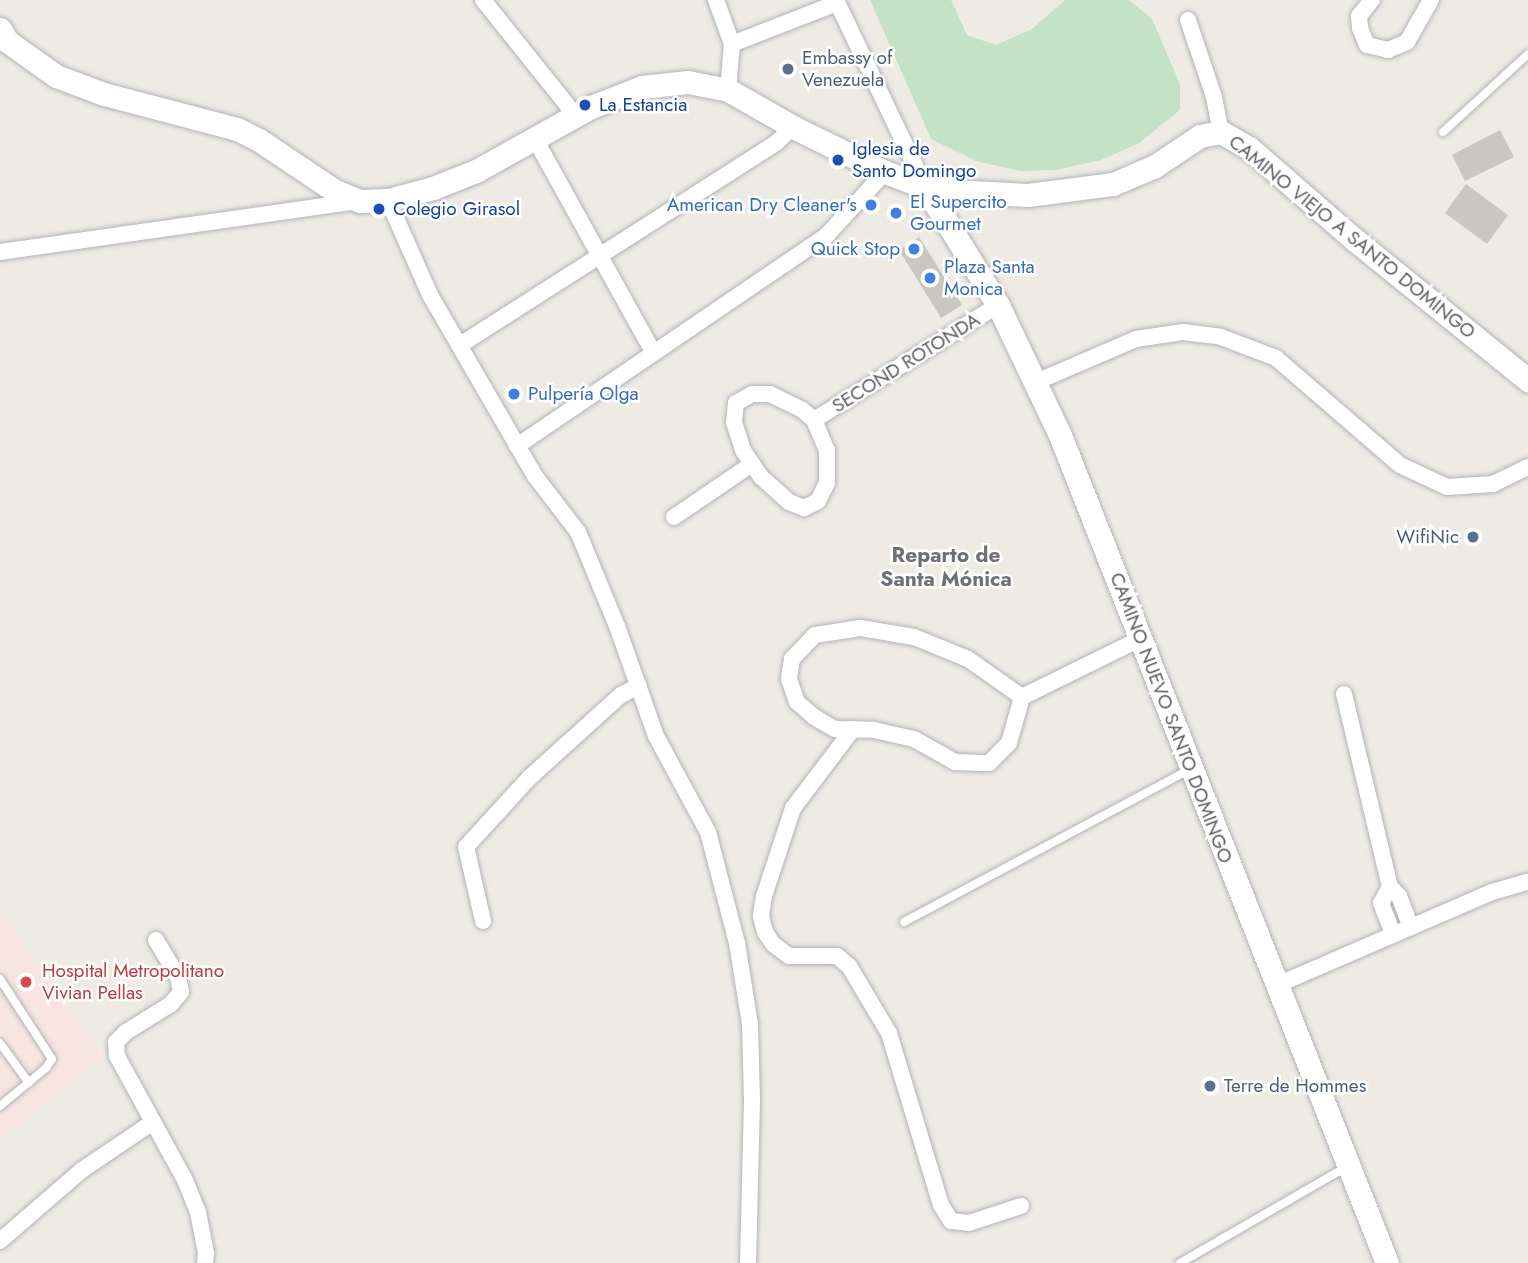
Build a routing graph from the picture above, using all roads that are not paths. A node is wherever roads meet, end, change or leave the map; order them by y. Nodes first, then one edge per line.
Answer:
1 (483, 0) edge
2 (716, 0) edge
3 (1372, 0) edge
4 (1431, 0) edge
5 (836, 1) edge
6 (1188, 20) dead end
7 (0, 29) edge
8 (732, 44) junction
9 (1528, 54) edge
10 (728, 90) junction
11 (576, 116) junction
12 (793, 127) junction
13 (1222, 132) junction
14 (1443, 132) dead end
15 (535, 139) junction
16 (885, 172) junction
17 (925, 187) junction
18 (387, 200) junction
19 (360, 201) junction
20 (0, 252) edge
21 (598, 255) junction
22 (998, 305) junction
23 (460, 345) junction
24 (653, 352) junction
25 (1528, 380) edge
26 (1036, 382) junction
27 (814, 421) junction
28 (517, 446) junction
29 (752, 464) junction
30 (1528, 467) edge
31 (674, 517) dead end
32 (1140, 639) junction
33 (639, 686) junction
34 (1344, 694) dead end
35 (1022, 697) junction
36 (853, 729) junction
37 (1191, 769) junction
38 (1528, 882) edge
39 (1390, 887) junction
40 (483, 921) dead end
41 (904, 922) dead end
42 (1411, 927) junction
43 (1393, 935) junction
44 (156, 940) dead end
45 (0, 979) edge
46 (1277, 985) junction
47 (0, 1043) edge
48 (29, 1083) junction
49 (0, 1106) edge
50 (153, 1122) junction
51 (1348, 1166) junction
52 (1021, 1206) dead end
53 (0, 1241) edge
54 (205, 1263) edge
55 (748, 1263) edge
56 (1180, 1263) edge
57 (1387, 1263) edge

1 - 11 street
2 - 8 street
3 - 4 street
5 - 8 street
5 - 17 street
6 - 13 street
7 - 19 street
8 - 10 street
9 - 14 lane
10 - 11 street, CAMINO VIEJO A SANTO DOMINGO
10 - 12 street, CAMINO VIEJO A SANTO DOMINGO
11 - 15 street, CAMINO VIEJO A SANTO DOMINGO
12 - 16 street, CAMINO VIEJO A SANTO DOMINGO
12 - 21 street
13 - 17 street, CAMINO VIEJO A SANTO DOMINGO
13 - 25 street, CAMINO VIEJO A SANTO DOMINGO
15 - 18 street, CAMINO VIEJO A SANTO DOMINGO
15 - 21 street
16 - 17 street, CAMINO VIEJO A SANTO DOMINGO
16 - 24 street
17 - 22 street, CAMINO NUEVO SANTO DOMINGO
18 - 19 street, CAMINO VIEJO A SANTO DOMINGO
18 - 23 street
19 - 20 street
21 - 23 street
21 - 24 street
22 - 26 street, CAMINO NUEVO SANTO DOMINGO
22 - 27 street, SECOND ROTONDA
23 - 28 street
24 - 28 street
26 - 30 street
26 - 32 street, CAMINO NUEVO SANTO DOMINGO
27 - 29 street, SECOND ROTONDA
27 - 29 street, SECOND ROTONDA
28 - 33 street
29 - 31 street
32 - 35 street
32 - 37 street, CAMINO NUEVO SANTO DOMINGO
33 - 40 street
33 - 55 street
34 - 39 street
35 - 36 street
35 - 36 street
36 - 52 street
37 - 41 lane
37 - 46 street, CAMINO NUEVO SANTO DOMINGO
38 - 42 street
39 - 42 street
39 - 43 street
42 - 43 street
43 - 46 street
44 - 50 street
45 - 48 lane
46 - 51 street, CAMINO NUEVO SANTO DOMINGO
47 - 48 lane
48 - 49 lane
50 - 53 street
50 - 54 street
51 - 56 lane
51 - 57 street, CAMINO NUEVO SANTO DOMINGO

